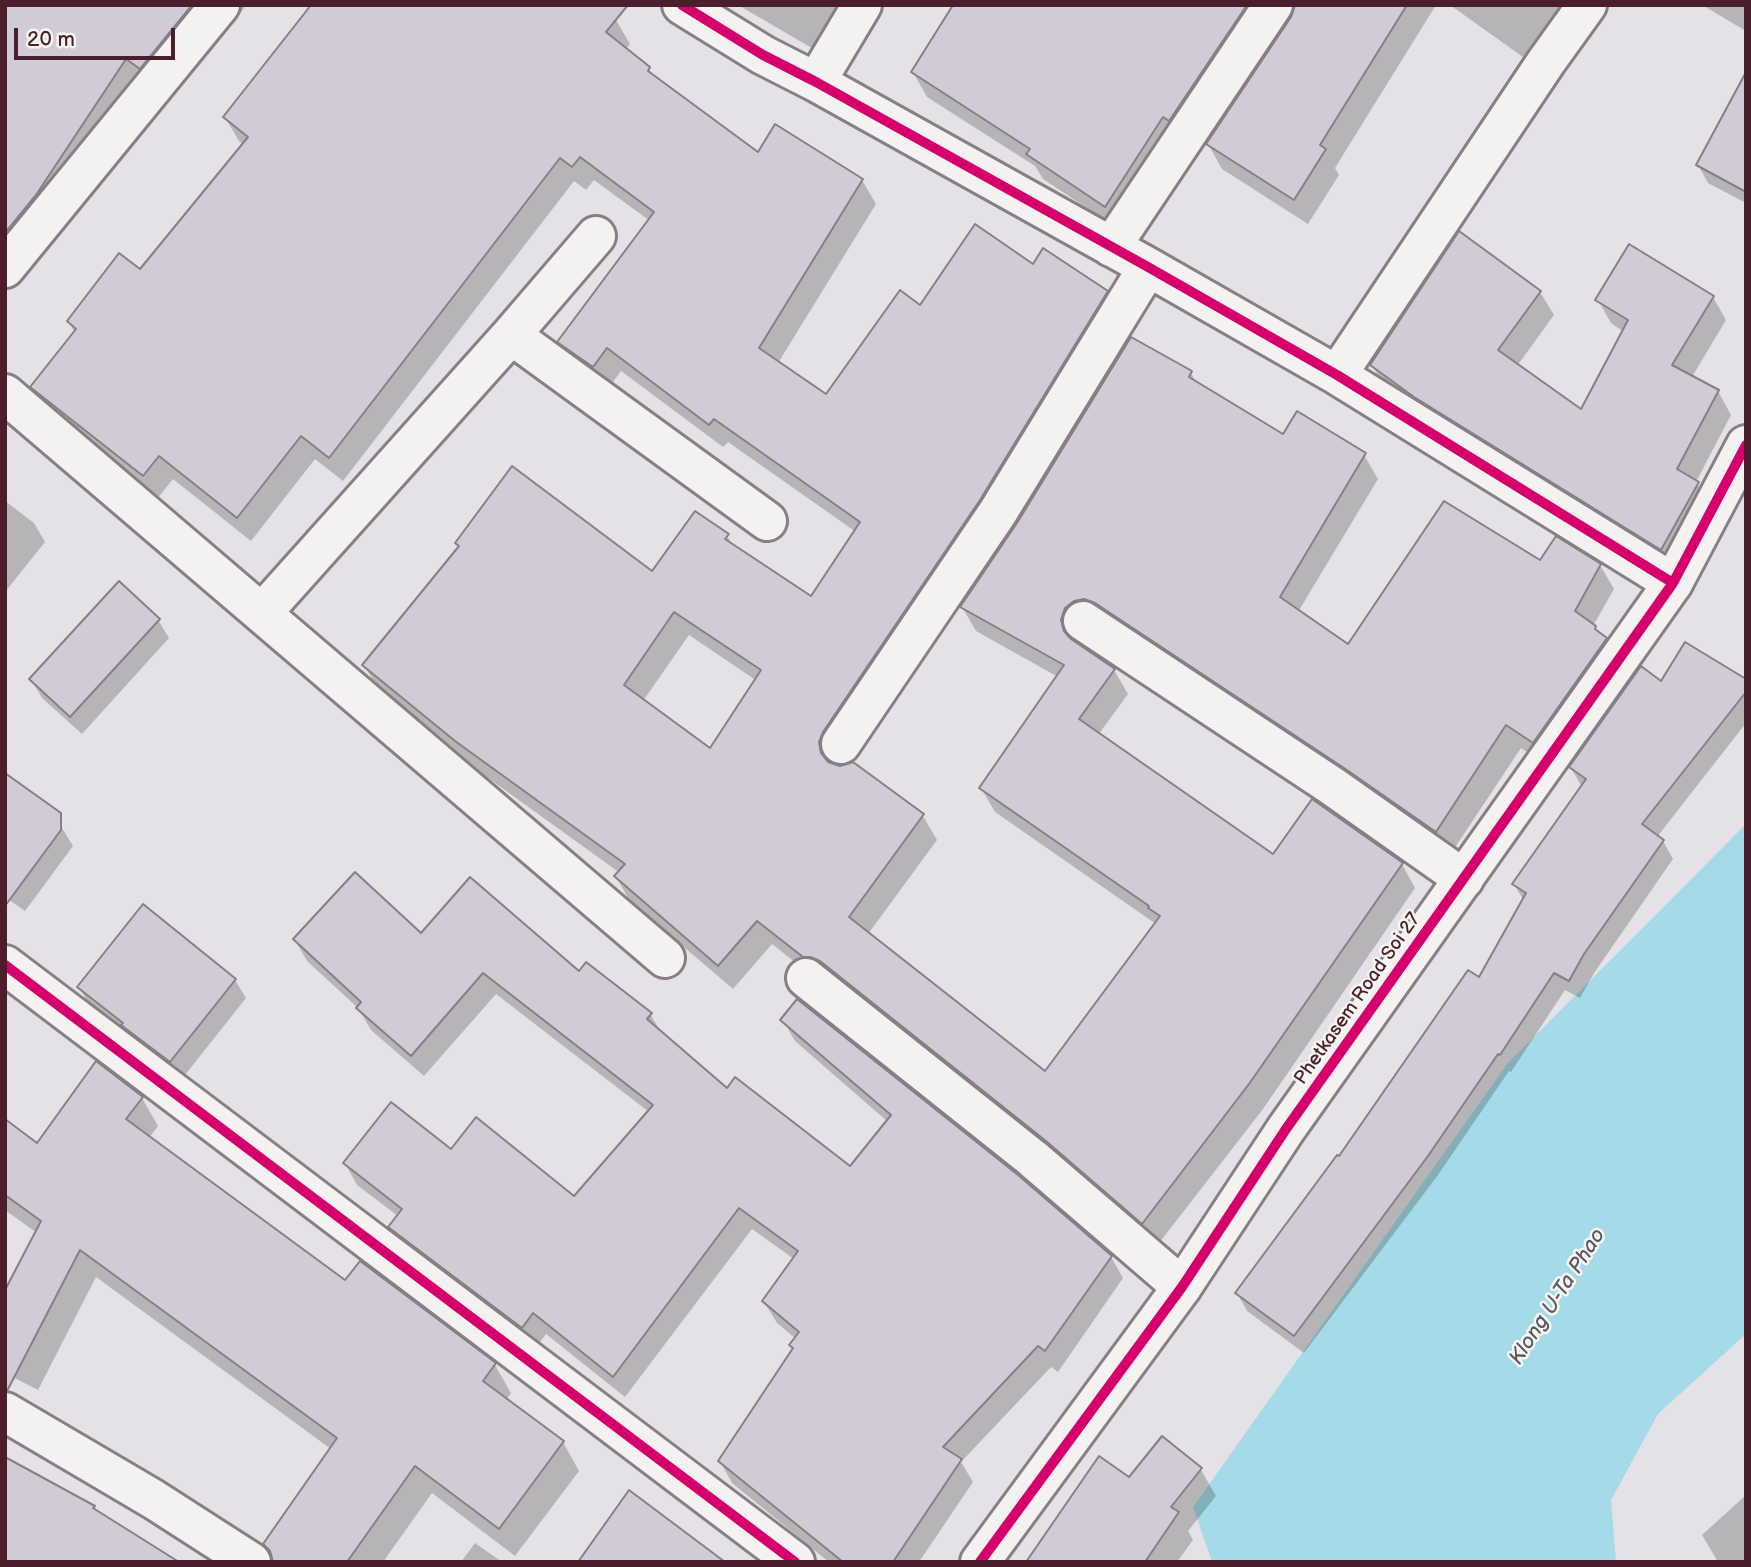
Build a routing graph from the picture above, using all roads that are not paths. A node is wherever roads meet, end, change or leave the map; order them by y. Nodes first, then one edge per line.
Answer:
1 (220, 5) edge
2 (682, 5) edge
3 (862, 5) edge
4 (1273, 5) edge
5 (1587, 5) edge
6 (816, 82) junction
7 (596, 236) dead end
8 (1111, 247) junction
9 (1149, 267) junction
10 (5, 268) edge
11 (511, 335) junction
12 (1337, 375) junction
13 (5, 394) edge
14 (1746, 445) edge
15 (767, 521) dead end
16 (1673, 583) junction
17 (262, 613) junction
18 (1083, 621) dead end
19 (841, 744) dead end
20 (1464, 878) junction
21 (665, 958) dead end
22 (5, 965) edge
23 (806, 978) dead end
24 (1182, 1287) junction
25 (5, 1412) edge
26 (251, 1562) edge
27 (795, 1562) edge
28 (980, 1562) edge

1 - 10 street
2 - 6 street
3 - 6 street
4 - 8 street
5 - 12 street
6 - 8 street
7 - 11 street
8 - 9 street
9 - 12 street
9 - 19 street
11 - 15 street
11 - 17 street
12 - 16 street
13 - 17 street
14 - 16 street, Phetkasem Road Soi 27
16 - 20 street, Phetkasem Road Soi 27
17 - 21 street
18 - 20 street
20 - 24 street, Phetkasem Road Soi 27
22 - 27 street
23 - 24 street
24 - 28 street, Phetkasem Road Soi 27
25 - 26 street

